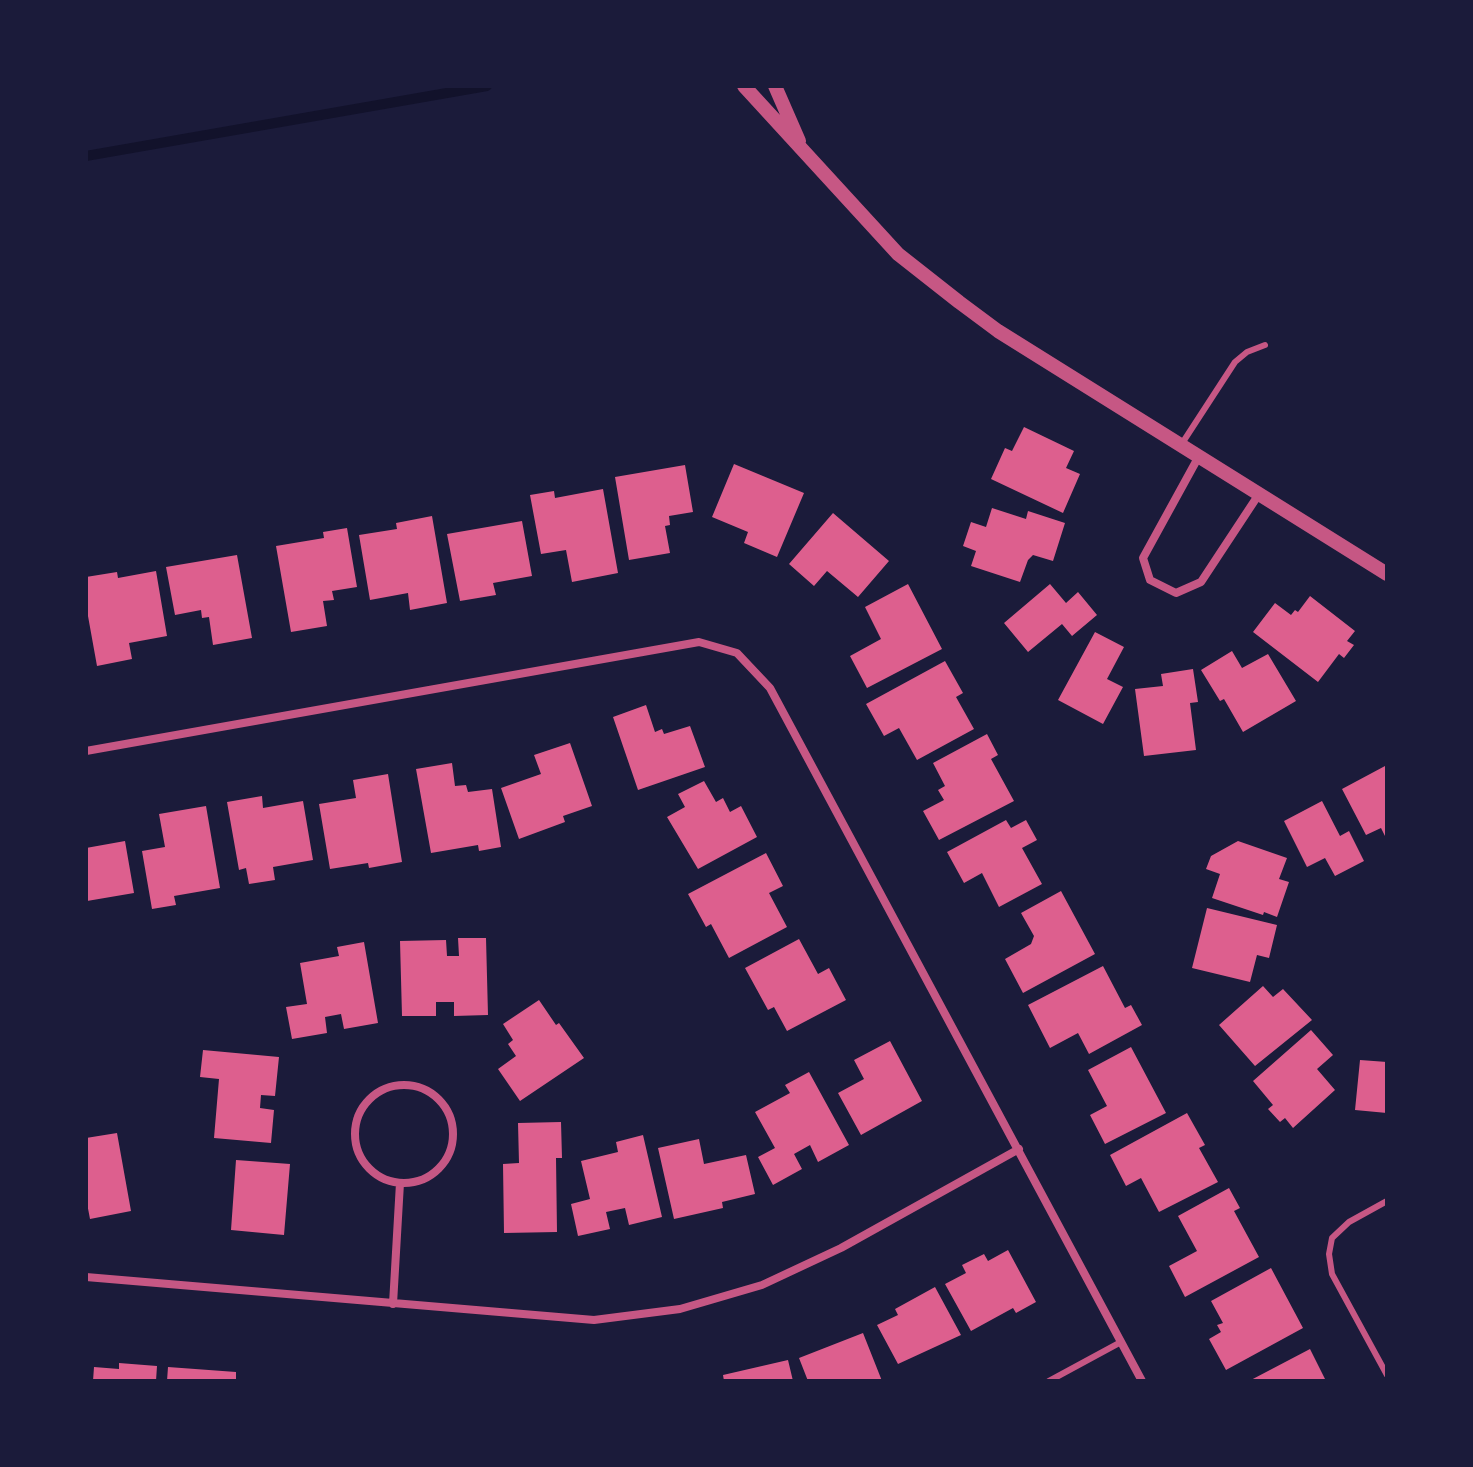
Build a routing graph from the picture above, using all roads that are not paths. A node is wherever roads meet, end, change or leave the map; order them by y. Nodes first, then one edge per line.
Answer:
1 (744, 86) edge
2 (775, 86) edge
3 (806, 156) junction
4 (1265, 345) dead end
5 (1181, 445) junction
6 (1199, 456) junction
7 (1259, 494) junction
8 (1387, 574) edge
9 (86, 751) edge
10 (1019, 1149) junction
11 (400, 1183) junction
12 (1387, 1201) edge
13 (86, 1277) edge
14 (393, 1304) junction
15 (1121, 1342) junction
16 (1387, 1375) edge
17 (1049, 1381) edge
18 (1142, 1381) edge

1 - 3 street
2 - 3 street
3 - 5 street
4 - 5 lane
5 - 6 street
6 - 7 street
6 - 7 street
7 - 8 street
9 - 10 street
10 - 14 street
10 - 15 street
11 - 11 street
11 - 14 street
12 - 16 lane
13 - 14 street
15 - 17 lane
15 - 18 street

